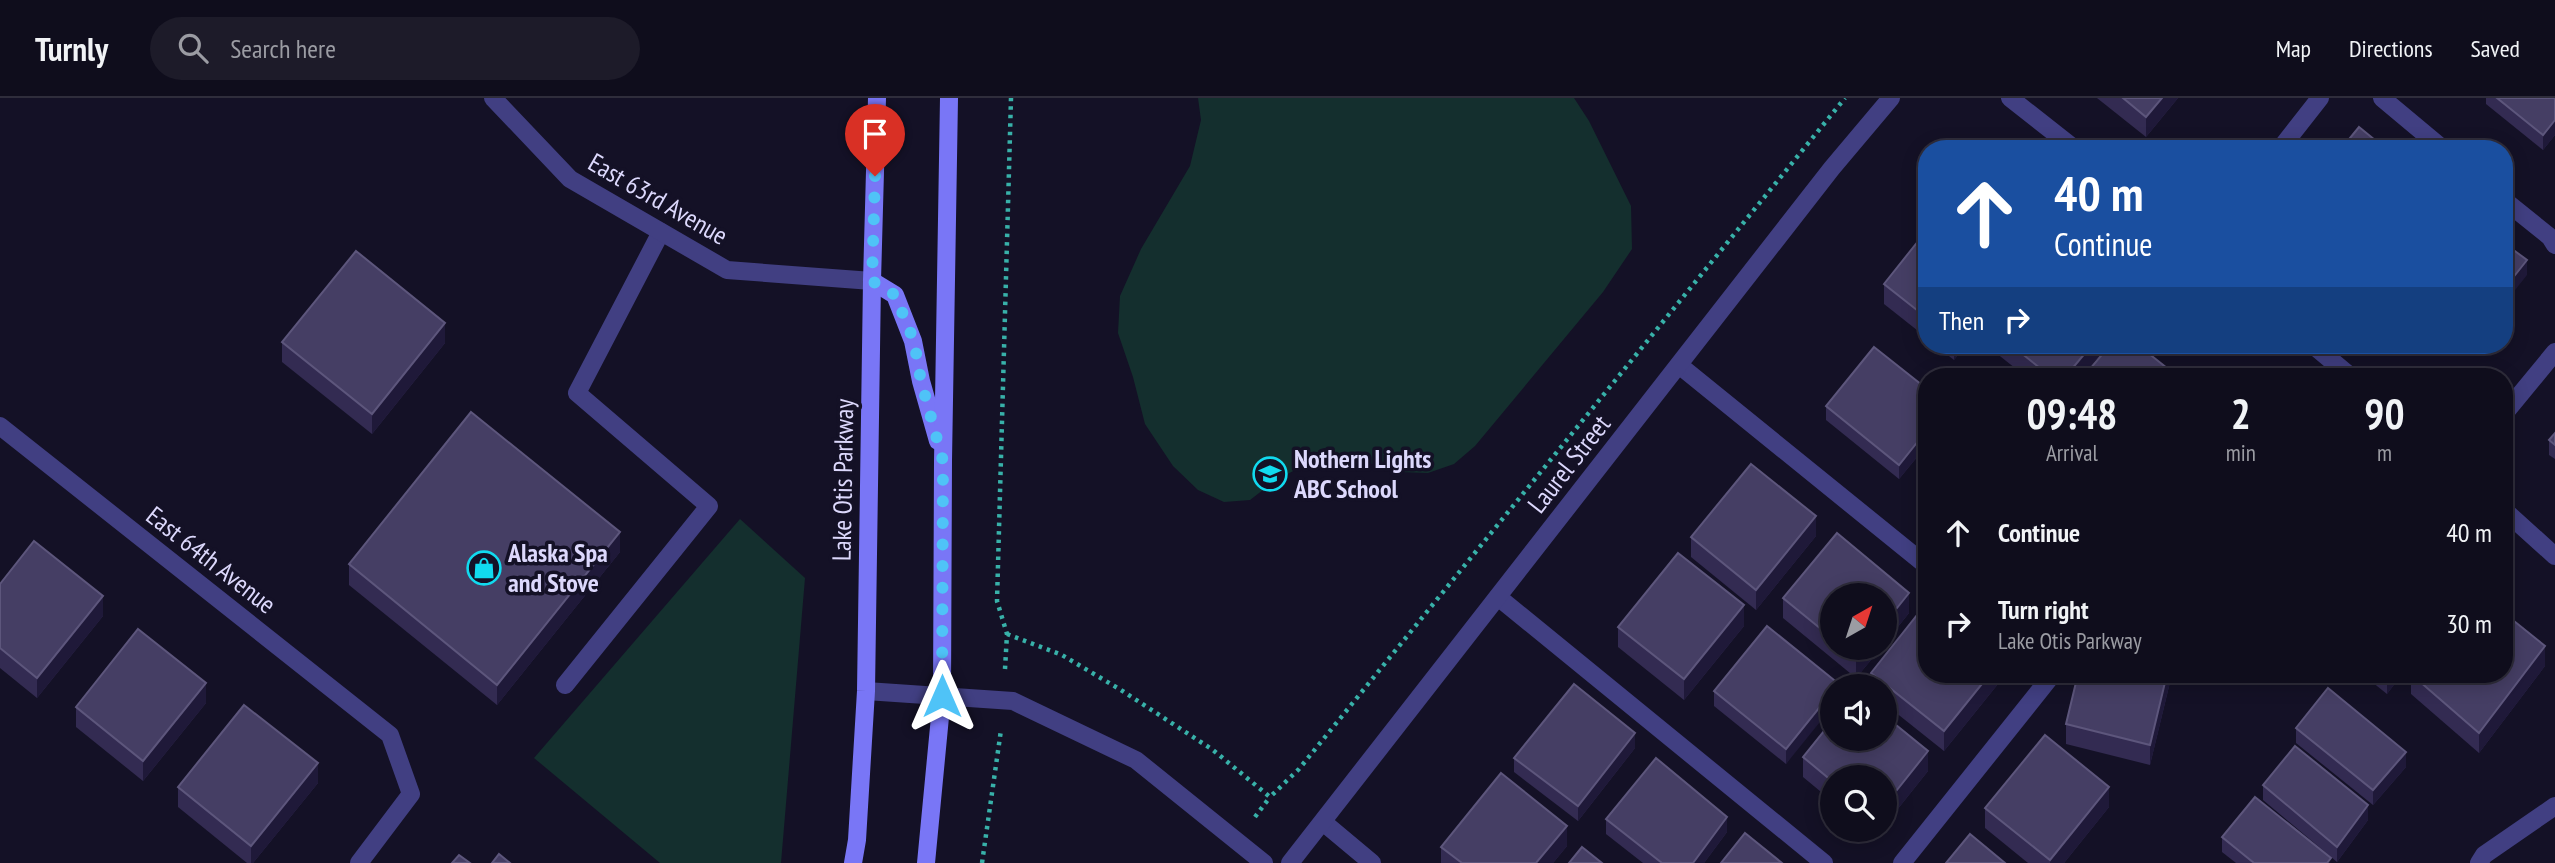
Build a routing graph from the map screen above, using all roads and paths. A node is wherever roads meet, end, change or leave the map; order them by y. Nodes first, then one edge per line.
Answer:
1 (493, 98) edge
2 (877, 98) edge
3 (949, 98) edge
4 (1011, 98) edge
5 (1845, 98) edge
6 (1891, 98) edge
7 (2010, 98) edge
8 (2320, 98) edge
9 (2382, 98) edge
10 (2064, 140) edge
11 (2287, 140) edge
12 (2432, 140) edge
13 (2513, 207) edge
14 (662, 232) junction
15 (2555, 245) edge
16 (872, 281) junction
17 (2555, 352) edge
18 (2324, 354) edge
19 (1679, 365) junction
20 (2340, 368) edge
21 (2513, 403) edge
22 (0, 426) edge
23 (943, 461) junction
24 (2513, 518) edge
25 (2555, 556) edge
26 (1918, 559) edge
27 (1498, 597) junction
28 (1007, 634) junction
29 (2046, 683) edge
30 (565, 685) dead end
31 (866, 691) junction
32 (942, 696) junction
33 (1003, 701) junction
34 (2555, 806) edge
35 (1323, 822) junction
36 (359, 863) edge
37 (853, 863) edge
38 (926, 863) edge
39 (982, 863) edge
40 (1264, 863) edge
41 (1290, 863) edge
42 (1372, 863) edge
43 (1824, 863) edge
44 (1902, 863) edge
45 (2479, 863) edge

1 - 14 street, East 63rd Avenue
2 - 16 main road, Lake Otis Parkway
3 - 23 main road
4 - 28 path
5 - 28 path
6 - 19 street, Laurel Street
7 - 10 street
8 - 11 street
9 - 12 street
13 - 15 street
14 - 16 street, East 63rd Avenue
14 - 30 street
16 - 23 main road
16 - 31 main road, Lake Otis Parkway
17 - 21 street
18 - 20 street
19 - 26 street
19 - 27 street, Laurel Street
22 - 36 street, East 64th Avenue
23 - 32 main road
24 - 25 street
27 - 35 street, Laurel Street
27 - 43 street
28 - 33 path
29 - 44 street
31 - 32 street
31 - 37 main road, Lake Otis Parkway
32 - 33 street
32 - 38 main road
33 - 39 path
33 - 40 street
34 - 45 street
35 - 41 street, Laurel Street
35 - 42 street

